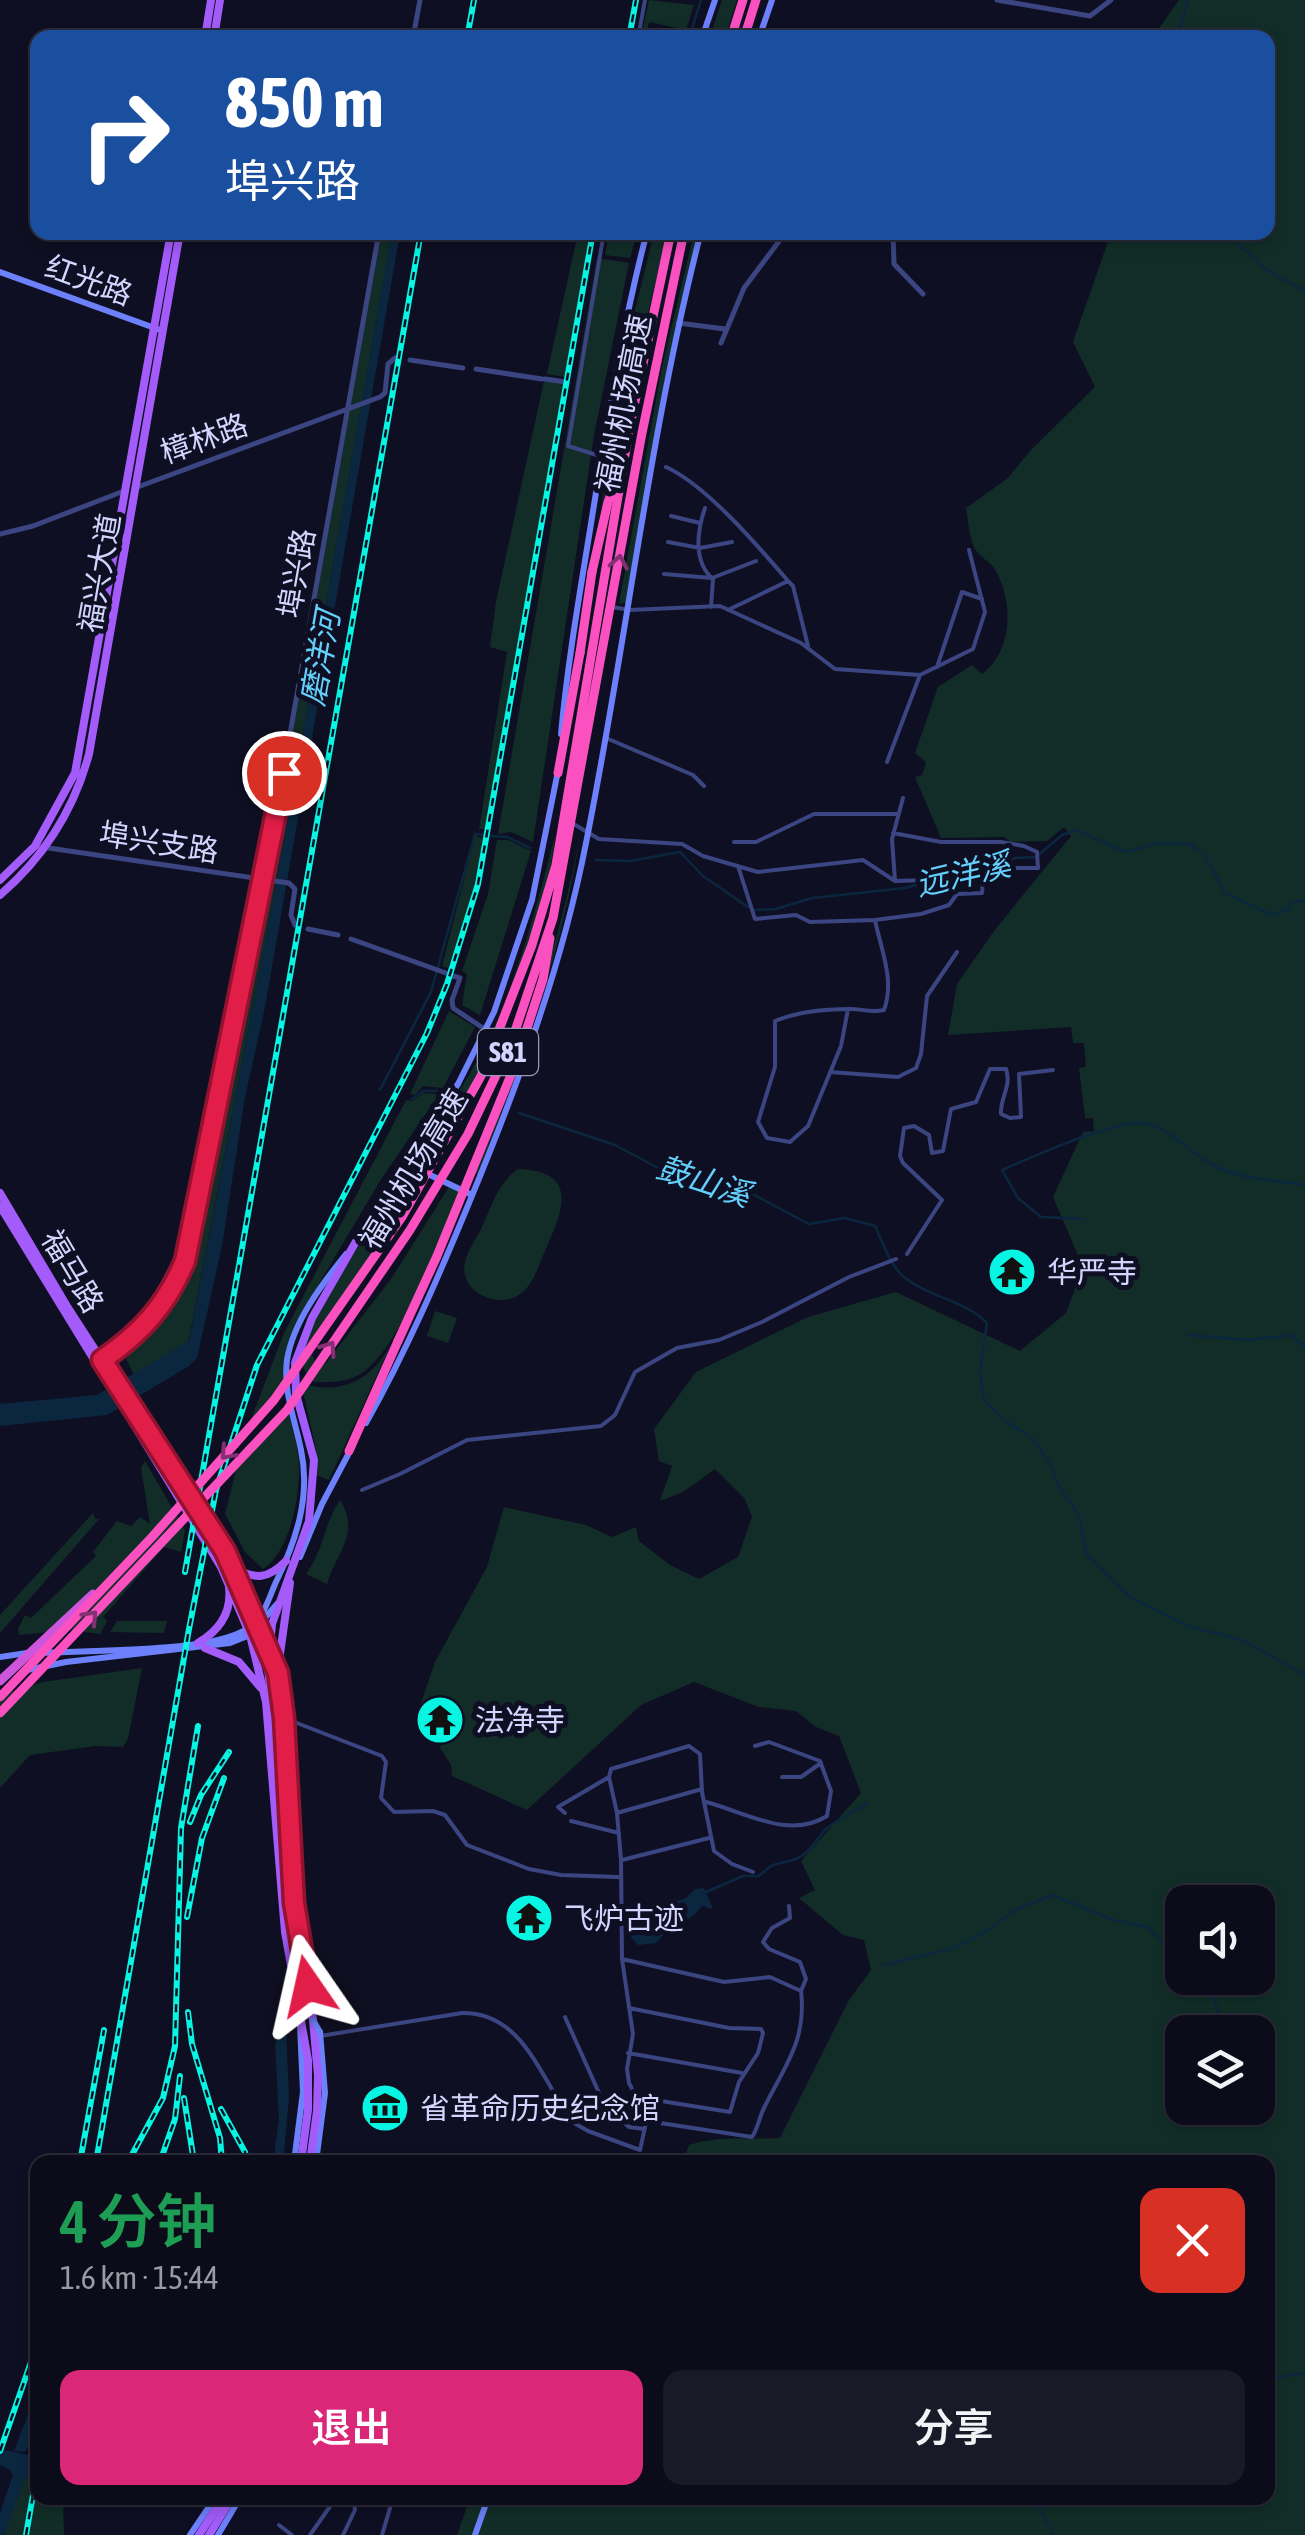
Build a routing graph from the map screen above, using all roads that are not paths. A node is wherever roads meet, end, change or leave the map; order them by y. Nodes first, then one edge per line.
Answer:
1 (211, 0) edge
2 (220, 0) edge
3 (420, 0) edge
4 (645, 0) edge
5 (714, 0) edge
6 (743, 0) edge
7 (756, 0) edge
8 (772, 0) edge
9 (996, 0) edge
10 (1111, 0) edge
11 (205, 30) edge
12 (215, 30) edge
13 (414, 30) edge
14 (639, 30) edge
15 (705, 30) edge
16 (734, 30) edge
17 (747, 30) edge
18 (762, 30) edge
19 (170, 240) edge
20 (178, 240) edge
21 (378, 240) edge
22 (603, 240) edge
23 (645, 240) edge
24 (669, 240) edge
25 (682, 240) edge
26 (699, 240) edge
27 (780, 240) edge
28 (893, 240) edge
29 (0, 272) edge
30 (923, 294) dead end
31 (678, 324) junction
32 (158, 329) junction
33 (726, 329) junction
34 (720, 343) dead end
35 (395, 358) dead end
36 (410, 360) dead end
37 (463, 368) dead end
38 (476, 370) dead end
39 (578, 383) junction
40 (348, 410) junction
41 (602, 456) junction
42 (624, 458) junction
43 (666, 466) dead end
44 (136, 487) junction
45 (126, 490) junction
46 (705, 508) dead end
47 (671, 516) dead end
48 (700, 523) junction
49 (0, 534) edge
50 (668, 542) dead end
51 (732, 542) dead end
52 (700, 548) junction
53 (969, 550) dead end
54 (756, 561) dead end
55 (664, 574) dead end
56 (712, 578) junction
57 (788, 581) junction
58 (982, 599) junction
59 (578, 601) junction
60 (712, 607) junction
61 (630, 610) junction
62 (728, 610) junction
63 (809, 649) junction
64 (937, 667) junction
65 (920, 676) junction
66 (606, 738) junction
67 (888, 762) dead end
68 (558, 773) junction
69 (704, 786) dead end
70 (903, 798) dead end
71 (552, 811) junction
72 (897, 814) junction
73 (588, 833) junction
74 (894, 833) junction
75 (734, 842) dead end
76 (40, 846) junction
77 (738, 866) junction
78 (0, 880) edge
79 (928, 880) dead end
80 (264, 881) junction
81 (895, 881) junction
82 (0, 894) edge
83 (553, 918) junction
84 (875, 920) junction
85 (295, 925) dead end
86 (308, 929) dead end
87 (338, 935) dead end
88 (351, 938) dead end
89 (957, 952) dead end
90 (848, 1009) junction
91 (486, 1030) junction
92 (1053, 1070) dead end
93 (830, 1072) junction
94 (407, 1164) junction
95 (0, 1193) edge
96 (472, 1195) junction
97 (1, 1211) edge
98 (358, 1238) junction
99 (907, 1254) dead end
100 (896, 1259) dead end
101 (100, 1356) junction
102 (111, 1381) junction
103 (126, 1405) junction
104 (349, 1452) junction
105 (362, 1490) dead end
106 (286, 1561) junction
107 (234, 1568) junction
108 (291, 1578) junction
109 (229, 1582) junction
110 (103, 1586) junction
111 (258, 1623) junction
112 (249, 1631) junction
113 (202, 1646) junction
114 (0, 1658) edge
115 (278, 1673) junction
116 (0, 1680) edge
117 (0, 1696) edge
118 (266, 1702) junction
119 (0, 1713) edge
120 (284, 1718) junction
121 (756, 1746) dead end
122 (282, 1755) junction
123 (821, 1763) junction
124 (609, 1777) junction
125 (782, 1777) dead end
126 (702, 1789) junction
127 (706, 1802) junction
128 (617, 1813) junction
129 (564, 1814) dead end
130 (572, 1821) dead end
131 (619, 1833) junction
132 (709, 1838) junction
133 (279, 1856) junction
134 (622, 1860) junction
135 (753, 1872) dead end
136 (620, 1877) junction
137 (788, 1906) dead end
138 (622, 1959) junction
139 (801, 1991) junction
140 (629, 2008) junction
141 (565, 2017) dead end
142 (311, 2034) junction
143 (628, 2053) junction
144 (743, 2073) junction
145 (634, 2096) junction
146 (647, 2121) junction
147 (646, 2129) junction
148 (298, 2155) edge
149 (314, 2155) edge
150 (210, 2505) edge
151 (218, 2505) edge
152 (228, 2505) edge
153 (236, 2505) edge
154 (331, 2505) edge
155 (354, 2505) edge
156 (391, 2505) edge
157 (485, 2505) edge
158 (279, 2525) dead end
159 (190, 2535) edge
160 (199, 2535) edge
161 (210, 2535) edge
162 (218, 2535) edge
163 (292, 2535) edge
164 (310, 2535) edge
165 (343, 2535) edge
166 (382, 2535) edge
167 (474, 2535) edge

1 - 11 main road
2 - 12 main road
3 - 13 street
4 - 14 street
5 - 15 main road
6 - 16 highway
7 - 17 highway
8 - 18 main road
9 - 10 street
19 - 32 main road, 福兴大道
20 - 32 main road, 福兴大道
21 - 40 street, 埠兴路
22 - 39 street
23 - 41 main road
24 - 42 highway, 福州机场高速 / S81, bridge
83 -> 25 highway, 福州机场高速 / S81, bridge
26 - 31 main road
27 - 33 street
28 - 30 street
29 - 32 main road, 红光路
31 - 33 street
31 - 61 main road
32 - 44 main road, 福兴大道
32 - 45 main road, 福兴大道
33 - 34 street
35 - 40 street, 樟林路
36 - 37 street
38 - 39 street
39 - 41 street
40 - 44 street, 樟林路
40 - 80 street, 埠兴路
41 - 59 main road
42 - 68 highway, bridge
42 -> 110 highway, 福州机场高速 / S81, bridge
43 - 57 street
44 - 45 street, 樟林路
44 - 76 main road, 福兴大道
45 - 49 street, 樟林路
45 - 76 main road, 福兴大道
46 - 48 street
47 - 48 street
48 - 52 street
50 - 52 street
51 - 52 street
52 - 56 street
53 - 58 street
54 - 56 street
55 - 56 street
56 - 60 street
57 - 62 street
57 - 63 street
58 - 64 street
58 - 64 street
59 - 61 street
59 - 68 main road
60 - 61 street
60 - 62 street
61 - 66 main road
62 - 63 street
63 - 65 street
64 - 65 street
65 - 67 street
66 - 69 street
66 - 73 main road
68 - 71 main road
70 - 72 street
71 - 73 street
71 - 91 main road
72 - 74 street
72 - 75 street
73 - 77 street
73 - 96 main road
74 - 81 street
74 - 84 street
76 - 78 main road, 福兴大道
76 - 80 street, 埠兴支路
76 - 82 main road, 福兴大道
77 - 81 street
77 - 84 street
79 - 81 street
80 - 85 street, 埠兴支路
80 - 101 street, 埠兴路
83 - 104 highway, bridge
119 -> 83 highway, 福州机场高速 / S81, bridge
84 - 90 street
86 - 87 street
88 - 91 street
89 - 93 street
90 - 93 street
90 - 93 street
91 - 94 main road
92 - 99 street
94 - 96 main road
94 - 98 main road
95 - 101 main road, 福马路
96 - 104 main road
97 - 102 main road, 福马路
98 - 106 main road
98 - 122 main road, bridge
100 - 105 street
101 - 102 main road, 福马路
102 - 103 main road, 福马路
103 - 107 main road, 福马路
103 - 109 main road, 福马路
104 - 108 main road
106 - 107 main road
106 - 111 main road
107 - 111 main road, 福马路
108 - 111 main road
108 - 115 main road
109 - 112 main road, 福马路
109 - 113 main road
110 - 116 highway, bridge
110 - 117 highway, 福州机场高速 / S81, bridge
111 - 112 main road
111 - 115 main road, 福马路
112 - 113 main road
112 - 118 main road, 福马路
113 - 114 main road
113 - 116 main road
113 - 118 main road
115 - 120 main road, 福马路
118 - 133 main road, 福马路
120 - 122 main road, 福马路
120 - 136 street
121 - 123 street
122 - 133 main road
122 - 142 main road, 福马路, bridge
123 - 125 street
123 - 127 street
124 - 126 street
124 - 128 street
124 - 129 street
126 - 127 street
126 - 128 street
127 - 132 street
128 - 131 street
130 - 131 street
131 - 134 street
132 - 134 street
132 - 135 street
133 - 142 main road, 福马路
134 - 136 street
136 - 138 street
137 - 139 street
138 - 139 street
138 - 140 street
139 - 146 street
140 - 143 street
140 - 144 street
141 - 147 street
142 - 147 street
142 - 148 main road, 福马路
142 - 149 main road, 福马路
143 - 144 street
143 - 145 street
144 - 145 street
145 - 146 street
146 - 147 street
150 - 159 main road
151 - 160 main road
152 - 161 main road
153 - 162 main road
154 - 164 street
155 - 165 street
156 - 166 street
157 - 167 main road
158 - 163 street

